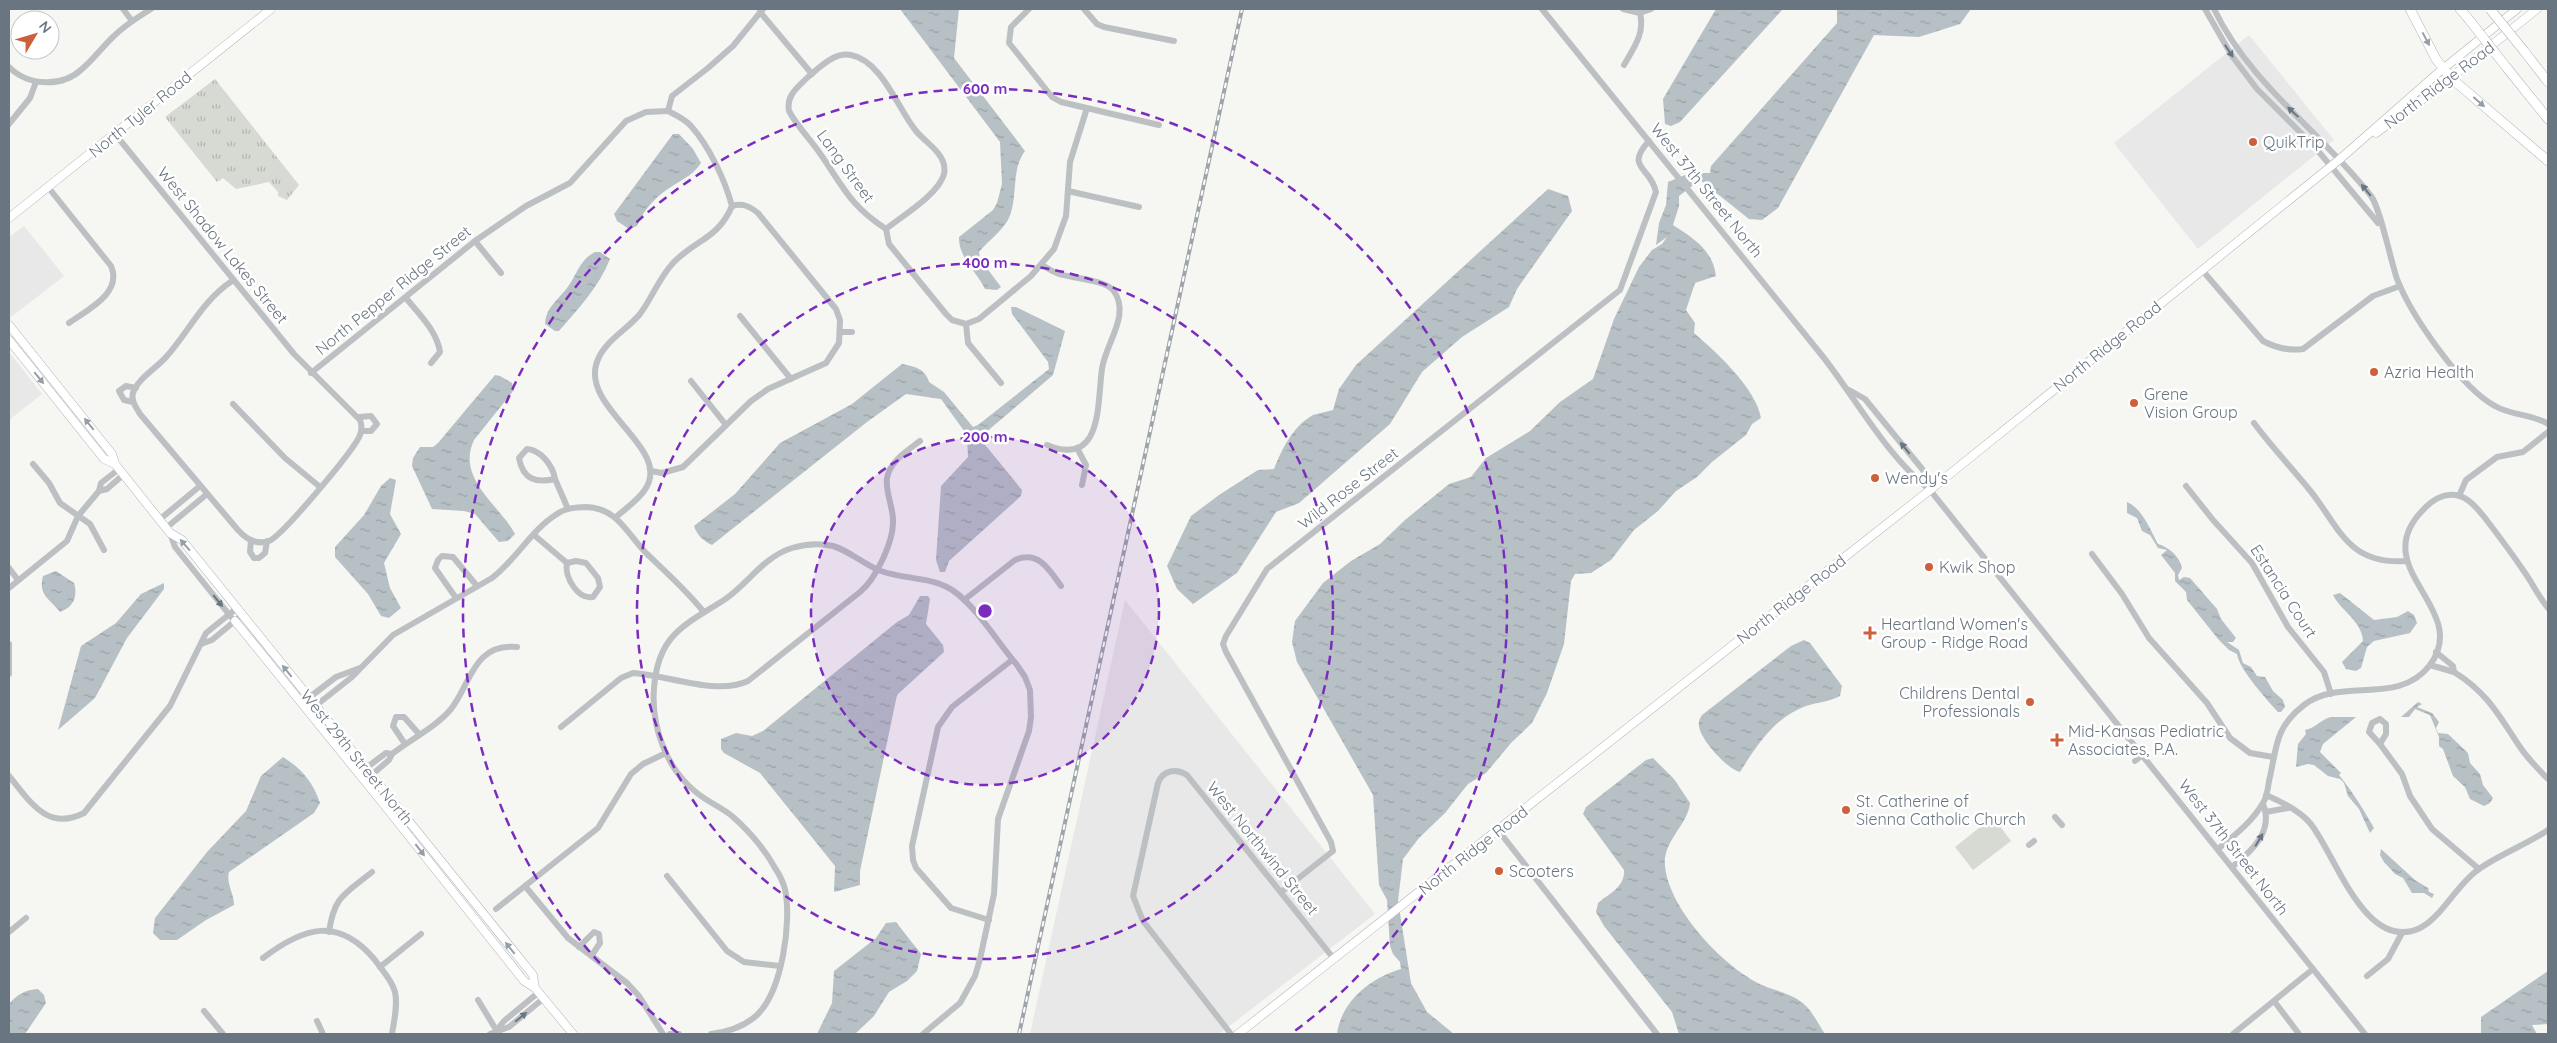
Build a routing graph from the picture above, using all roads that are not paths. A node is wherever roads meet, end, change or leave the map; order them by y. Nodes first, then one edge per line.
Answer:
1 (123, 9) edge
2 (151, 9) edge
3 (271, 9) edge
4 (1029, 9) edge
5 (1084, 9) edge
6 (1542, 9) edge
7 (1623, 9) edge
8 (1651, 9) edge
9 (2205, 9) edge
10 (2214, 9) edge
11 (2410, 9) edge
12 (2460, 9) edge
13 (2490, 9) edge
14 (2517, 9) edge
15 (2537, 9) edge
16 (761, 10) edge
17 (1640, 13) junction
18 (132, 21) junction
19 (1174, 41) dead end
20 (1624, 65) dead end
21 (9, 67) edge
22 (2443, 69) junction
23 (812, 74) junction
24 (2451, 78) junction
25 (36, 82) junction
26 (2548, 82) edge
27 (1086, 108) junction
28 (668, 111) junction
29 (2548, 119) edge
30 (9, 124) edge
31 (1159, 125) dead end
32 (115, 134) junction
33 (1650, 141) junction
34 (2340, 159) junction
35 (2548, 162) edge
36 (2331, 167) junction
37 (48, 188) junction
38 (1068, 192) junction
39 (732, 206) junction
40 (1139, 207) dead end
41 (9, 218) edge
42 (2381, 226) junction
43 (886, 229) junction
44 (475, 241) junction
45 (1042, 265) junction
46 (2202, 270) junction
47 (501, 273) dead end
48 (232, 281) junction
49 (2400, 286) junction
50 (406, 298) junction
51 (740, 316) dead end
52 (69, 323) dead end
53 (966, 324) junction
54 (9, 325) edge
55 (841, 332) junction
56 (852, 332) dead end
57 (9, 340) edge
58 (32, 354) junction
59 (25, 359) junction
60 (431, 363) dead end
61 (311, 373) junction
62 (791, 379) junction
63 (691, 381) dead end
64 (1001, 383) dead end
65 (136, 388) junction
66 (1849, 390) junction
67 (133, 402) junction
68 (234, 404) dead end
69 (359, 417) junction
70 (2254, 424) dead end
71 (2548, 424) edge
72 (726, 425) junction
73 (362, 431) junction
74 (2548, 432) edge
75 (920, 441) dead end
76 (1047, 445) dead end
77 (1077, 448) junction
78 (33, 464) dead end
79 (119, 469) junction
80 (651, 471) junction
81 (555, 479) junction
82 (1082, 484) dead end
83 (200, 486) junction
84 (2186, 486) dead end
85 (320, 487) junction
86 (1930, 490) junction
87 (207, 494) junction
88 (2459, 496) junction
89 (568, 509) junction
90 (78, 516) junction
91 (616, 517) junction
92 (159, 520) junction
93 (168, 530) junction
94 (534, 535) junction
95 (251, 540) junction
96 (267, 541) junction
97 (104, 550) dead end
98 (2092, 554) dead end
99 (2406, 561) junction
100 (567, 563) junction
101 (9, 568) edge
102 (877, 570) junction
103 (18, 580) junction
104 (477, 586) junction
105 (1061, 586) dead end
106 (9, 588) edge
107 (456, 598) junction
108 (964, 600) junction
109 (2548, 608) edge
110 (703, 611) junction
111 (239, 612) junction
112 (229, 614) junction
113 (235, 622) junction
114 (215, 626) junction
115 (220, 633) junction
116 (9, 644) edge
117 (201, 644) junction
118 (517, 646) dead end
119 (2436, 652) junction
120 (1012, 660) junction
121 (2430, 665) junction
122 (361, 668) junction
123 (2454, 672) junction
124 (9, 674) edge
125 (656, 676) junction
126 (2331, 694) junction
127 (306, 700) junction
128 (313, 709) junction
129 (561, 727) dead end
130 (419, 734) junction
131 (406, 744) junction
132 (2380, 744) dead end
133 (666, 753) junction
134 (392, 754) junction
135 (2144, 754) junction
136 (2273, 757) junction
137 (2135, 761) dead end
138 (362, 771) junction
139 (9, 776) edge
140 (368, 778) junction
141 (2548, 779) edge
142 (2266, 795) junction
143 (2263, 804) junction
144 (2288, 808) junction
145 (2266, 812) junction
146 (2055, 817) dead end
147 (2062, 825) dead end
148 (1498, 830) junction
149 (2548, 830) edge
150 (2218, 849) junction
151 (2232, 867) junction
152 (2479, 869) junction
153 (372, 872) dead end
154 (667, 876) dead end
155 (453, 877) junction
156 (446, 883) junction
157 (525, 886) junction
158 (1281, 892) junction
159 (496, 909) dead end
160 (26, 918) dead end
161 (989, 920) junction
162 (9, 932) edge
163 (329, 932) junction
164 (2402, 933) junction
165 (421, 934) dead end
166 (579, 947) junction
167 (592, 956) junction
168 (263, 958) dead end
169 (1334, 959) junction
170 (780, 966) junction
171 (380, 967) junction
172 (2313, 969) junction
173 (2367, 976) dead end
174 (539, 993) junction
175 (478, 1000) dead end
176 (2274, 1001) junction
177 (204, 1011) dead end
178 (317, 1021) dead end
179 (495, 1033) edge
180 (223, 1034) edge
181 (323, 1034) edge
182 (392, 1034) edge
183 (573, 1034) edge
184 (663, 1034) edge
185 (670, 1034) edge
186 (679, 1034) edge
187 (711, 1034) edge
188 (719, 1034) edge
189 (923, 1034) edge
190 (1232, 1034) edge
191 (1238, 1034) edge
192 (1657, 1034) edge
193 (2233, 1034) edge
194 (2300, 1034) edge
195 (2366, 1034) edge

1 - 18 street
2 - 18 street
3 - 32 main road, North Tyler Road
4 - 27 street
5 - 19 street
6 - 33 street, West 37th Street North
7 - 17 street
8 - 17 street
9 -> 36 street
34 -> 10 street
11 -> 22 highway
12 - 29 highway, bridge
13 - 26 highway, bridge
14 - 22 main road, North Ridge Road
15 - 24 main road, North Ridge Road
16 - 23 street
16 - 28 street
17 - 20 street
18 - 25 street
21 - 25 street
22 - 24 highway
22 - 34 main road, North Ridge Road
23 - 43 street, Lang Street
23 - 43 street, Lang Street
24 - 34 main road, North Ridge Road
24 -> 35 highway
25 - 30 street
27 - 31 street
27 - 38 street
28 - 39 street
28 - 44 street, North Pepper Ridge Street
32 - 37 main road, North Tyler Road
32 - 48 street, West Shadow Lakes Street
33 - 66 street, West 37th Street North
33 - 158 street, Wild Rose Street
34 - 36 main road, North Ridge Road
42 -> 34 street
36 - 42 street
36 - 46 main road, North Ridge Road
37 - 41 main road, North Tyler Road
37 - 52 street
38 - 40 street
38 - 45 street
39 - 55 street
39 - 80 street
42 - 49 street
43 - 53 street
44 - 47 street
44 - 50 street, North Pepper Ridge Street
45 - 53 street
45 - 77 street
46 - 49 street
46 - 86 main road, North Ridge Road
48 - 61 street, West Shadow Lakes Street
48 - 65 street
49 - 71 street
50 - 60 street
50 - 61 street, North Pepper Ridge Street
51 - 62 street
53 - 64 street
54 - 58 main road, West 29th Street North
55 - 56 street
55 - 62 street
57 - 59 main road, West 29th Street North
58 - 59 street
79 -> 58 main road, West 29th Street North
59 -> 79 main road, West 29th Street North
61 - 69 street, North Pepper Ridge Street
62 - 72 street
63 - 72 street
65 - 67 street
65 - 67 street
66 - 86 street, West 37th Street North
86 -> 66 street, West 37th Street North
67 - 83 street
68 - 85 street
69 - 73 street
69 - 73 street, North Pepper Ridge Street
70 - 99 street
72 - 80 street
73 - 85 street
74 - 88 street
75 - 102 street
76 - 77 street
77 - 82 street
78 - 90 street
79 - 90 street
79 - 92 main road, West 29th Street North
80 - 91 street
81 - 81 street
81 - 89 street
83 - 87 street
83 - 92 street
84 - 126 street, Estancia Court
85 - 96 street
86 - 135 street, West 37th Street North
86 - 148 main road, North Ridge Road
87 - 93 street
87 - 95 street
88 - 99 street
88 - 109 street
89 - 91 street
89 - 94 street
90 - 97 street
90 - 103 street
91 - 110 street
92 - 93 main road, West 29th Street North
111 -> 93 main road, West 29th Street North
93 -> 112 street, West 29th Street North
94 - 100 street
94 - 104 street
95 - 96 street
95 - 96 street
98 - 136 street
99 - 119 street
100 - 100 street
101 - 103 street
102 - 108 street
102 - 110 street
102 - 125 street
103 - 106 street
104 - 107 street
104 - 107 street
105 - 108 street
107 - 122 street
108 - 120 street
110 - 125 street
111 - 112 street
111 - 113 street
127 -> 111 main road, West 29th Street North
112 - 113 street, West 29th Street North
112 - 114 street
113 - 115 street
113 - 127 main road, West 29th Street North
114 - 115 street
114 - 117 street
115 - 117 street
116 - 124 street
117 - 139 street
118 - 130 street
119 - 121 street
119 - 123 street
120 - 161 street
120 - 161 street
121 - 123 street
121 - 126 street
122 - 127 street
122 - 128 street
123 - 141 street
125 - 129 street
125 - 133 street
126 - 136 street
127 - 128 main road, West 29th Street North
128 - 138 main road, West 29th Street North
130 - 131 street
130 - 131 street
131 - 134 street
132 - 152 street
133 - 157 street
133 - 170 street
134 - 138 street
134 - 140 street
135 - 137 street
135 - 150 street, West 37th Street North
136 - 142 street
138 - 140 main road, West 29th Street North
140 - 155 main road, West 29th Street North
140 -> 156 main road, West 29th Street North
142 - 143 street
142 - 144 street
143 - 145 street
143 - 150 street
144 - 145 street
144 - 164 street
151 -> 145 street
146 - 147 street
148 - 169 main road, North Ridge Road
148 - 192 street
149 - 152 street
150 - 151 street, West 37th Street North
151 - 172 street, West 37th Street North
152 - 164 street
153 - 163 street
154 - 170 street
155 - 156 street
174 -> 155 main road, West 29th Street North
156 - 174 main road, West 29th Street North
157 - 159 street
157 - 166 street
158 - 169 street, West Northwind Street
158 - 190 street, West Northwind Street
160 - 162 street
161 - 189 street
163 - 168 street
163 - 171 street
164 - 173 street
165 - 171 street
166 - 167 street
166 - 167 street
167 - 184 street
169 - 191 main road, North Ridge Road
170 - 188 street
171 - 182 street
172 - 176 street
172 - 195 street, West 37th Street North
174 - 179 street
174 - 183 main road, West 29th Street North
175 - 179 street
176 - 193 street
176 - 194 street
177 - 180 street
178 - 181 street
185 - 186 street
187 - 188 street

